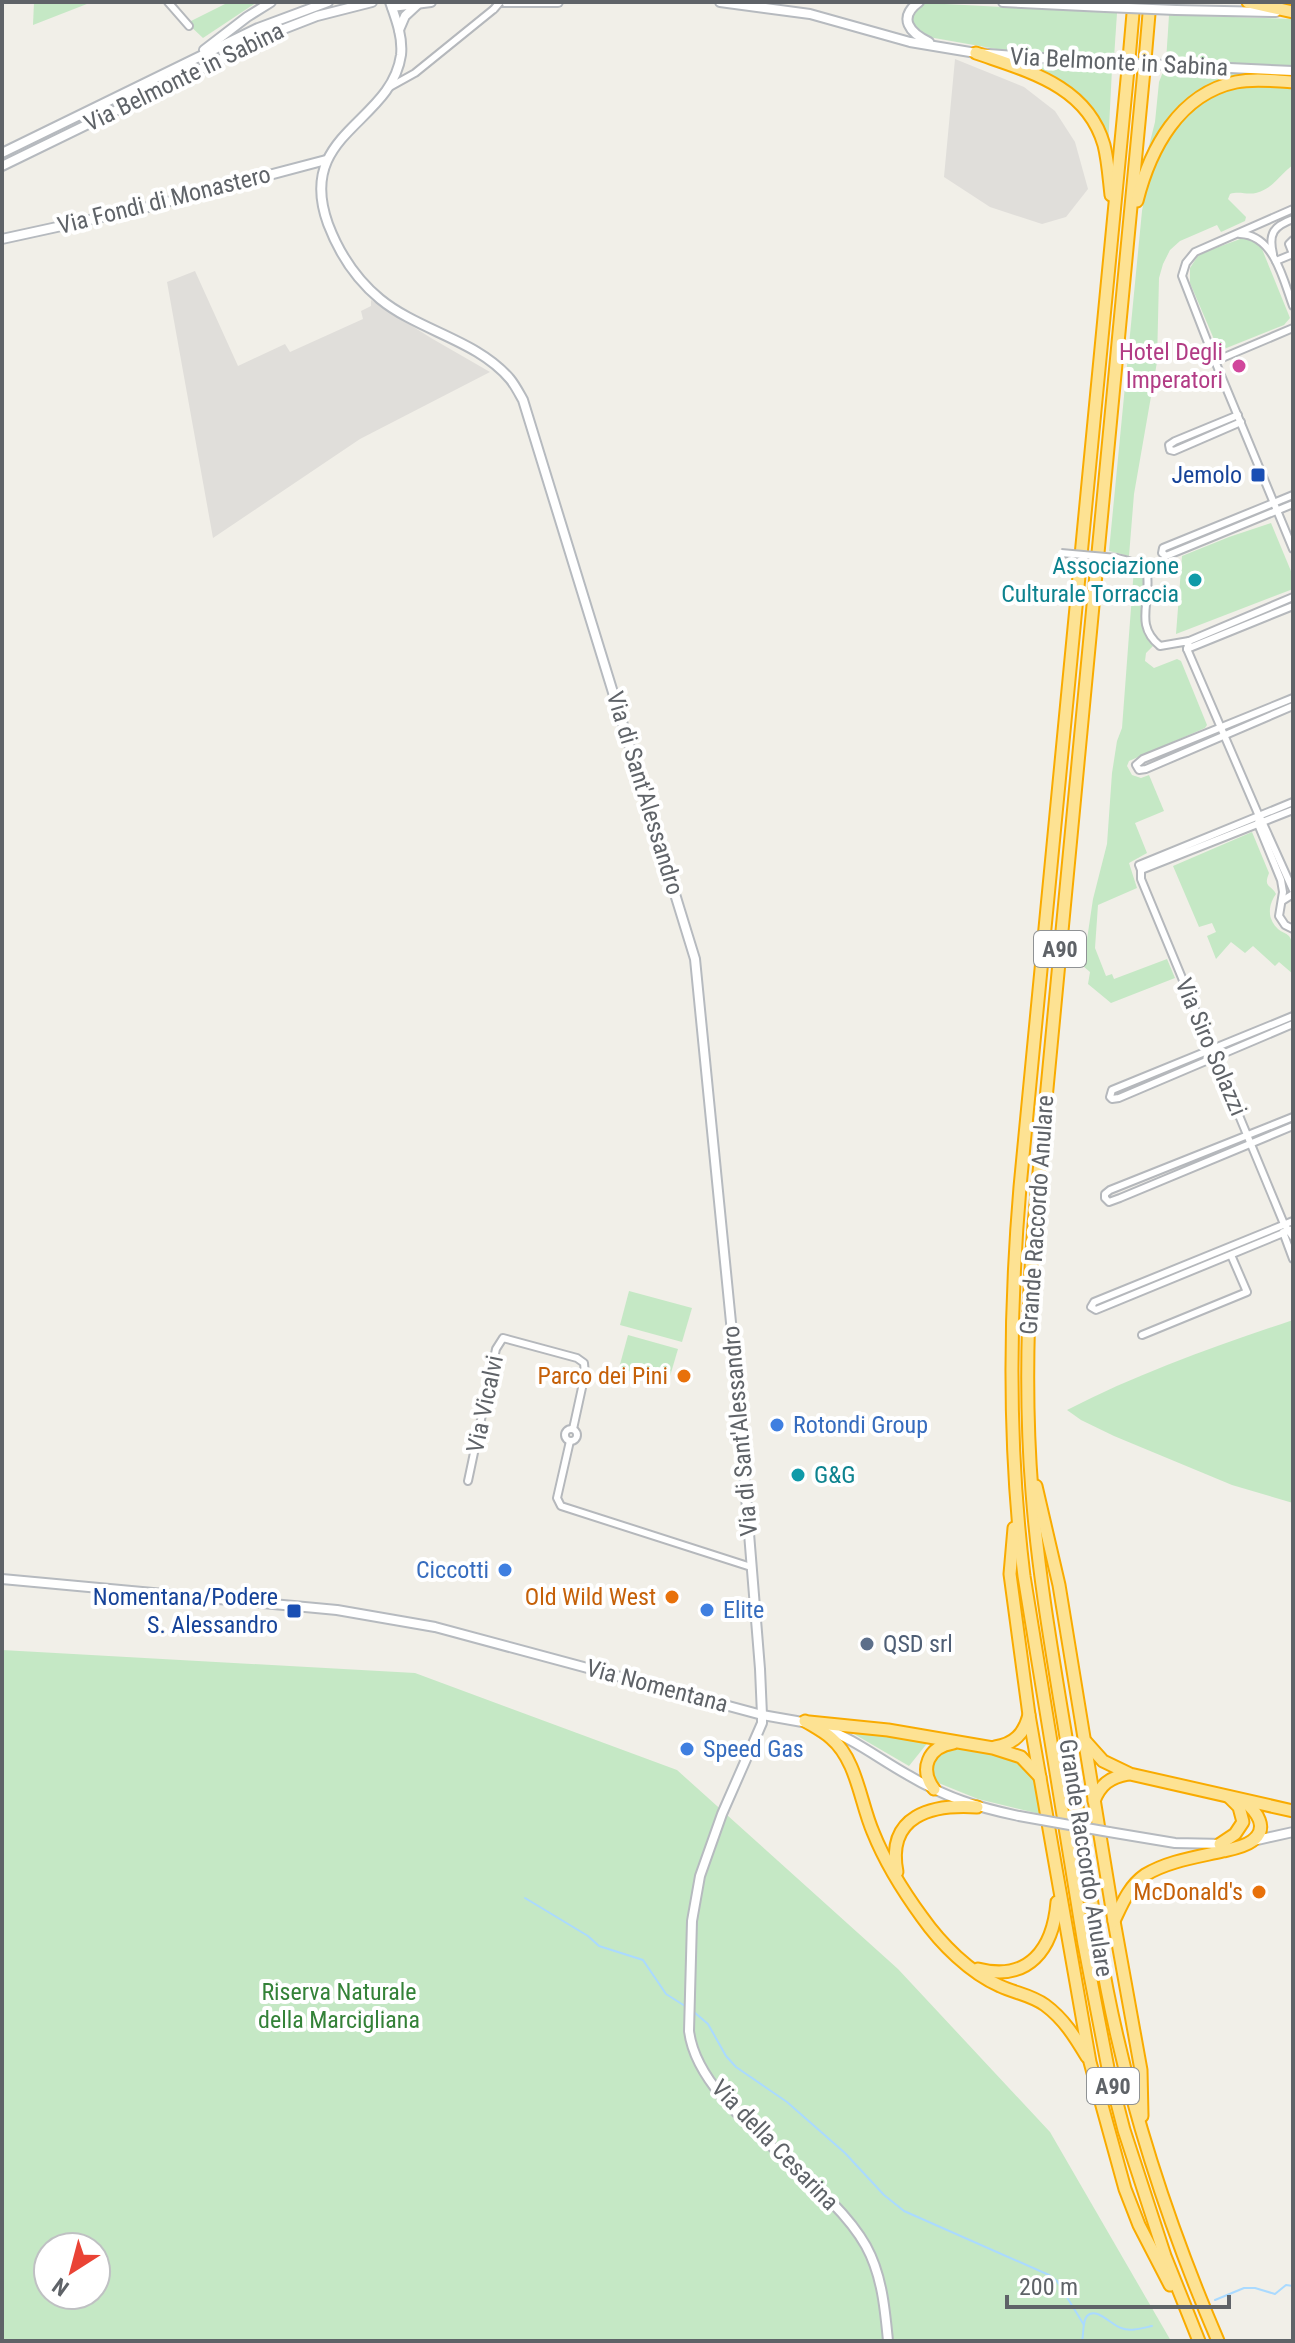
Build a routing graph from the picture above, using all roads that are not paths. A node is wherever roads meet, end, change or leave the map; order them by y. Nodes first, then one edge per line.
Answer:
1 (168, 2) edge
2 (271, 2) edge
3 (328, 2) edge
4 (372, 2) edge
5 (431, 2) edge
6 (558, 2) edge
7 (720, 2) edge
8 (919, 2) edge
9 (1003, 2) edge
10 (1134, 2) edge
11 (1150, 2) edge
12 (1248, 2) edge
13 (420, 3) edge
14 (391, 4) edge
15 (497, 4) edge
16 (1293, 12) edge
17 (189, 26) dead end
18 (399, 31) junction
19 (945, 48) junction
20 (976, 53) junction
21 (193, 59) junction
22 (1293, 76) edge
23 (388, 88) junction
24 (2, 153) edge
25 (326, 160) junction
26 (2, 166) edge
27 (1293, 209) edge
28 (1293, 219) edge
29 (1113, 221) junction
30 (1237, 234) junction
31 (2, 239) edge
32 (1128, 240) junction
33 (1293, 240) edge
34 (1293, 254) edge
35 (1276, 261) junction
36 (1290, 292) edge
37 (1293, 306) edge
38 (1293, 328) edge
39 (1215, 361) junction
40 (1239, 419) junction
41 (1293, 495) edge
42 (1274, 503) junction
43 (1293, 504) edge
44 (1277, 511) junction
45 (1293, 549) edge
46 (1061, 553) dead end
47 (1293, 597) edge
48 (1293, 606) edge
49 (1188, 645) junction
50 (1293, 698) edge
51 (1293, 706) edge
52 (1223, 727) junction
53 (1225, 736) junction
54 (1293, 802) edge
55 (1293, 810) edge
56 (1260, 821) junction
57 (1293, 892) edge
58 (1282, 901) junction
59 (1293, 929) edge
60 (1293, 1016) edge
61 (1293, 1024) edge
62 (1213, 1053) junction
63 (1293, 1117) edge
64 (1293, 1126) edge
65 (1249, 1139) junction
66 (1293, 1221) edge
67 (1284, 1224) junction
68 (1290, 1232) edge
69 (1231, 1255) junction
70 (1293, 1259) edge
71 (1142, 1335) dead end
72 (1030, 1465) junction
73 (468, 1481) dead end
74 (1016, 1512) junction
75 (751, 1567) junction
76 (2, 1579) edge
77 (762, 1715) junction
78 (1029, 1715) junction
79 (805, 1721) junction
80 (1084, 1739) junction
81 (957, 1743) junction
82 (993, 1748) junction
83 (1130, 1774) junction
84 (1040, 1778) junction
85 (934, 1789) junction
86 (1225, 1795) junction
87 (1241, 1798) junction
88 (1094, 1802) junction
89 (977, 1807) junction
90 (1293, 1811) edge
91 (1293, 1832) edge
92 (1253, 1841) junction
93 (1220, 1844) junction
94 (1058, 1886) junction
95 (903, 1888) junction
96 (1114, 1921) junction
97 (971, 1967) junction
98 (1090, 2062) junction
99 (1143, 2136) junction
100 (1189, 2317) junction
101 (888, 2341) edge
102 (1199, 2341) edge
103 (1218, 2341) edge

1 - 17 street
2 - 21 street
3 - 21 street, Via Belmonte in Sabina
4 - 26 street, Via Belmonte in Sabina
5 - 13 street
6 - 15 street
7 - 19 street, Via Belmonte in Sabina
8 - 19 street, Via Belmonte in Sabina
9 - 16 street, bridge
10 - 29 highway, Grande Raccordo Anulare / A90
11 - 32 highway, Grande Raccordo Anulare / A90
12 - 16 highway
13 - 14 street
13 - 18 street
14 - 18 street
15 - 23 street
18 - 23 street
19 - 20 street, Via Belmonte in Sabina
20 - 22 street, Via Belmonte in Sabina, bridge
20 - 29 highway
21 - 24 street, Via Belmonte in Sabina
22 - 32 highway
23 - 25 street
25 - 31 street, Via Fondi di Monastero
25 - 75 street, Via di Sant'Alessandro
27 - 30 street
28 - 35 street
29 - 74 highway, Grande Raccordo Anulare / A90
30 - 35 street
30 - 39 street
32 - 72 highway, Grande Raccordo Anulare / A90
33 - 34 street
34 - 35 street
35 - 36 street
36 - 37 street
38 - 39 street
39 - 40 street
40 - 40 street
40 - 42 street
41 - 42 street
42 - 44 street
42 - 44 street
43 - 44 street
44 - 45 street
46 - 49 street, bridge
47 - 49 street
48 - 49 street
49 - 52 street
50 - 52 street
51 - 53 street
52 - 53 street
52 - 53 street
53 - 56 street
54 - 56 street
55 - 56 street
56 - 57 street
56 - 58 street
56 - 62 street, Via Siro Solazzi
57 - 58 street
58 - 59 street
60 - 62 street
61 - 62 street
62 - 62 street
62 - 65 street, Via Siro Solazzi
63 - 65 street
64 - 65 street
65 - 65 street
65 - 67 street, Via Siro Solazzi
66 - 67 street
67 - 68 street, Via Siro Solazzi
67 - 69 street
68 - 69 street
68 - 70 street, Via Siro Solazzi
69 - 71 street
72 - 80 highway
72 - 99 highway, Grande Raccordo Anulare / A90
73 - 75 street, Via Vicalvi
74 - 78 highway
74 - 100 highway, Grande Raccordo Anulare / A90
75 - 77 street, Via di Sant'Alessandro
76 - 77 street, Via Nomentana
77 - 79 street, Via Nomentana
77 - 101 street, Via della Cesarina
78 - 82 highway
78 - 84 highway
79 - 81 highway
79 - 85 street, Via Nomentana
79 - 95 highway
80 - 83 highway
80 - 88 highway
81 - 82 highway
81 - 85 highway
82 - 84 highway
83 - 86 highway
83 - 88 highway
84 - 94 highway
85 - 89 street, Via Nomentana
86 - 87 highway
86 - 93 highway
87 - 90 highway
87 - 92 highway
88 - 96 highway
89 - 93 street, Via Nomentana, bridge
89 - 95 highway
91 - 92 street, Via Nomentana
92 - 93 street, Via Nomentana
92 - 96 highway
94 - 97 highway
94 - 98 highway
95 - 97 highway
96 - 99 highway
97 - 98 highway
98 - 100 highway
99 - 103 highway, Grande Raccordo Anulare / A90
100 - 102 highway, Grande Raccordo Anulare / A90

